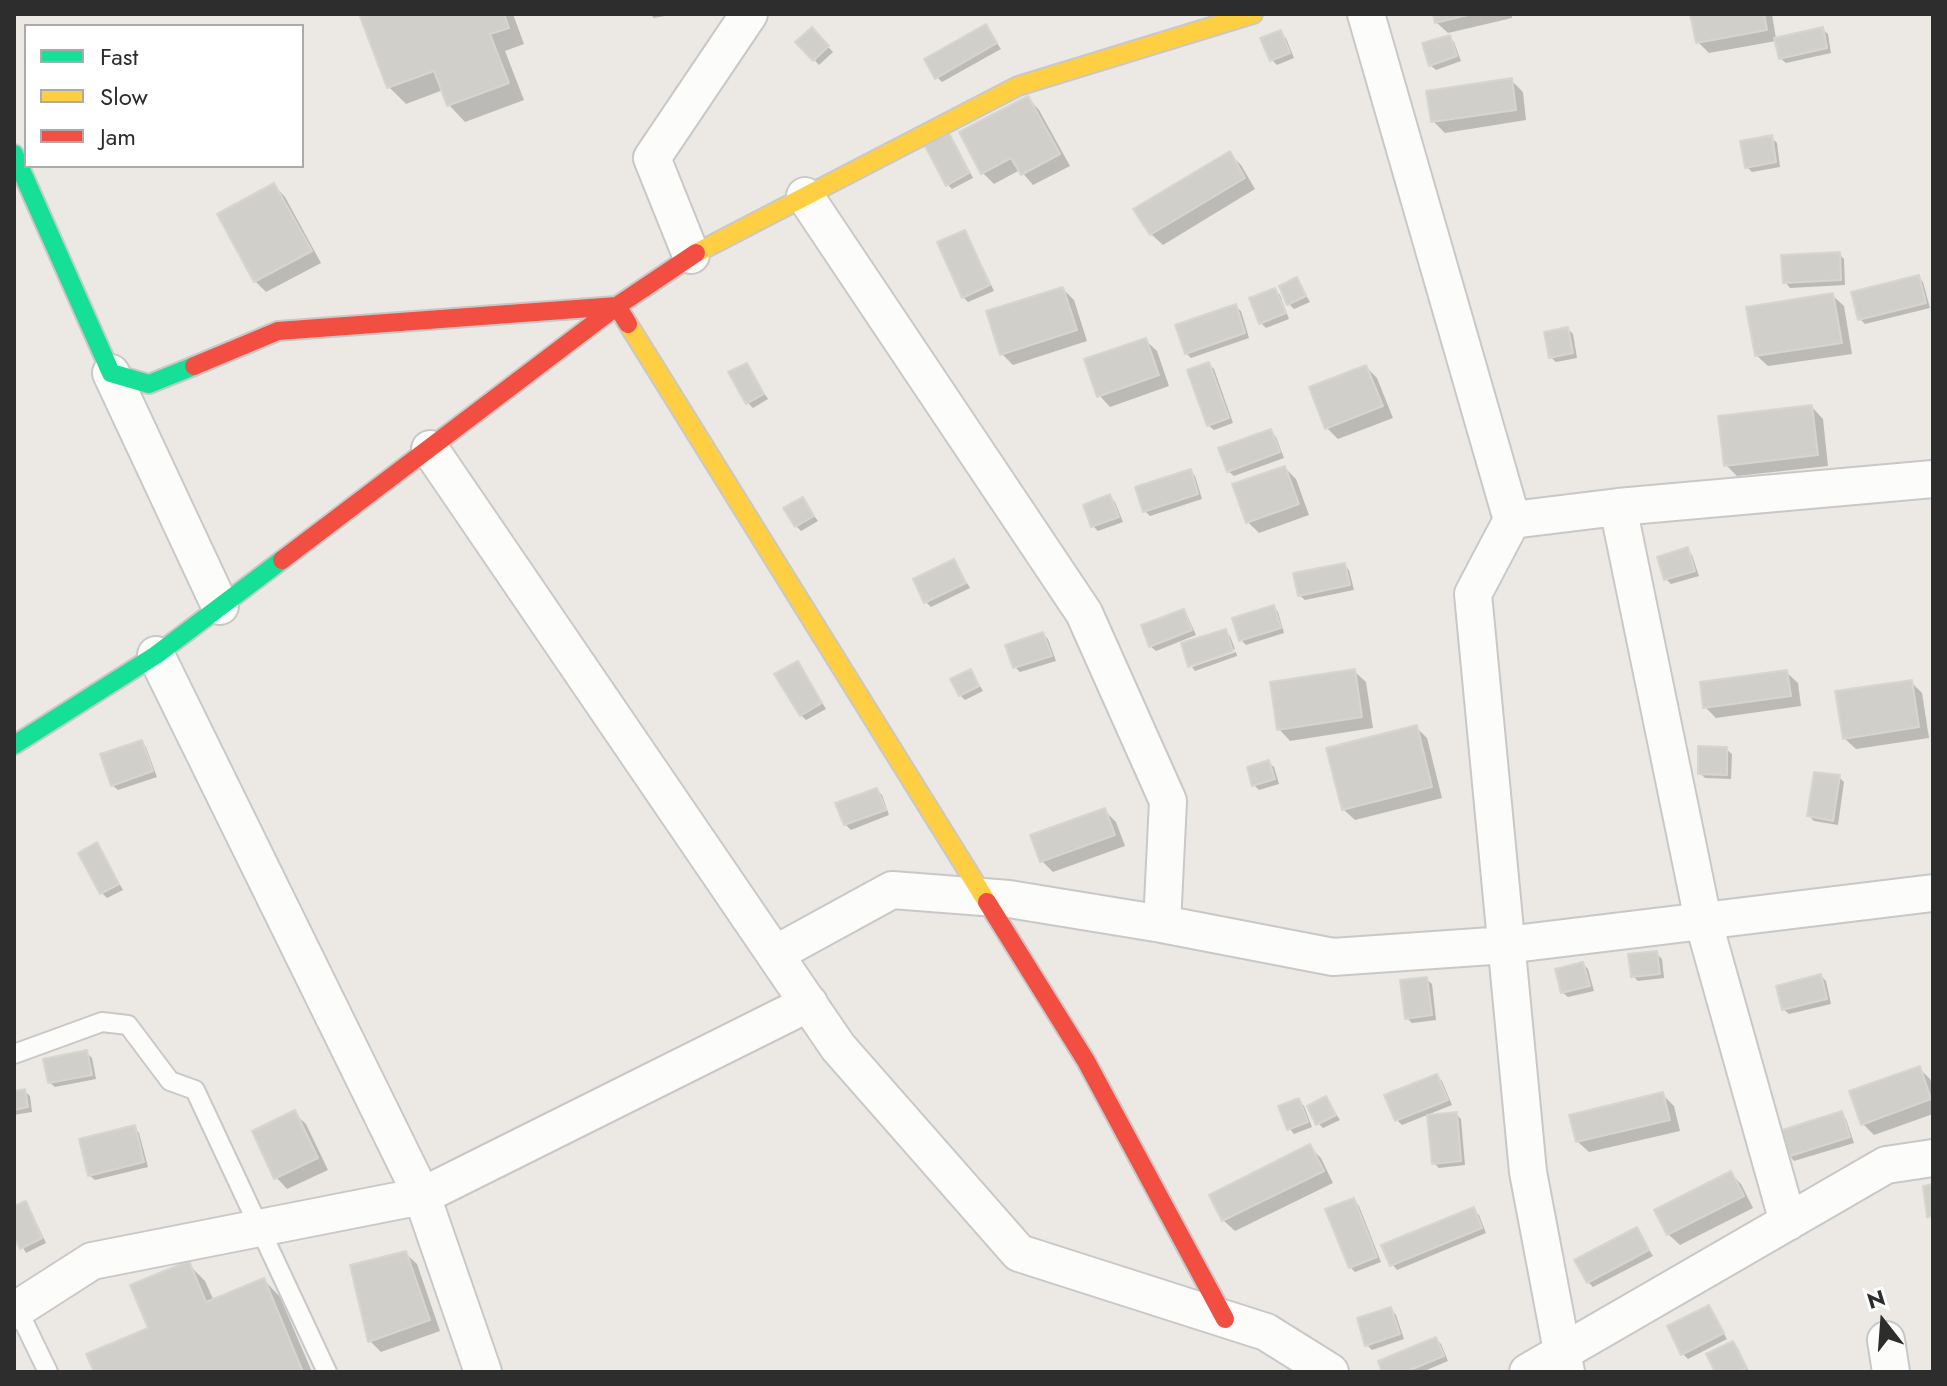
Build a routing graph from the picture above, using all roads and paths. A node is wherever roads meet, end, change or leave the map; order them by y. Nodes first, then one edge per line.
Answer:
1 (749, 14) edge
2 (1253, 14) edge
3 (1366, 14) edge
4 (14, 154) edge
5 (805, 196) junction
6 (691, 255) junction
7 (617, 306) junction
8 (111, 373) junction
9 (430, 449) junction
10 (1933, 479) edge
11 (1618, 507) junction
12 (1512, 520) junction
13 (220, 606) junction
14 (156, 655) junction
15 (14, 745) edge
16 (1933, 893) edge
17 (985, 897) junction
18 (1703, 920) junction
19 (1162, 924) junction
20 (1506, 945) junction
21 (775, 954) junction
22 (809, 1003) junction
23 (14, 1054) edge
24 (1933, 1158) edge
25 (422, 1196) junction
26 (1788, 1222) junction
27 (259, 1227) junction
28 (16, 1308) edge
29 (1225, 1319) junction
30 (1564, 1362) edge
31 (48, 1372) edge
32 (327, 1372) edge
33 (483, 1372) edge
34 (1330, 1372) edge
35 (1528, 1372) edge

1 - 6 street
2 - 5 street
3 - 12 street
4 - 8 street
5 - 6 street
5 - 19 street
6 - 7 street
7 - 8 street
7 - 9 street
7 - 17 street
8 - 13 street
9 - 13 street
9 - 21 street
10 - 11 street
11 - 12 street
11 - 18 street
12 - 20 street
13 - 14 street
14 - 15 street
14 - 25 street
16 - 18 street
17 - 19 street
17 - 21 street
17 - 29 street
18 - 20 street
18 - 26 street
19 - 20 street
20 - 30 street
21 - 22 street
22 - 25 street
22 - 29 street
23 - 27 lane
24 - 26 street
25 - 27 street
25 - 33 street
26 - 30 street
27 - 28 street
27 - 32 lane
28 - 31 lane
29 - 34 street
30 - 35 street

